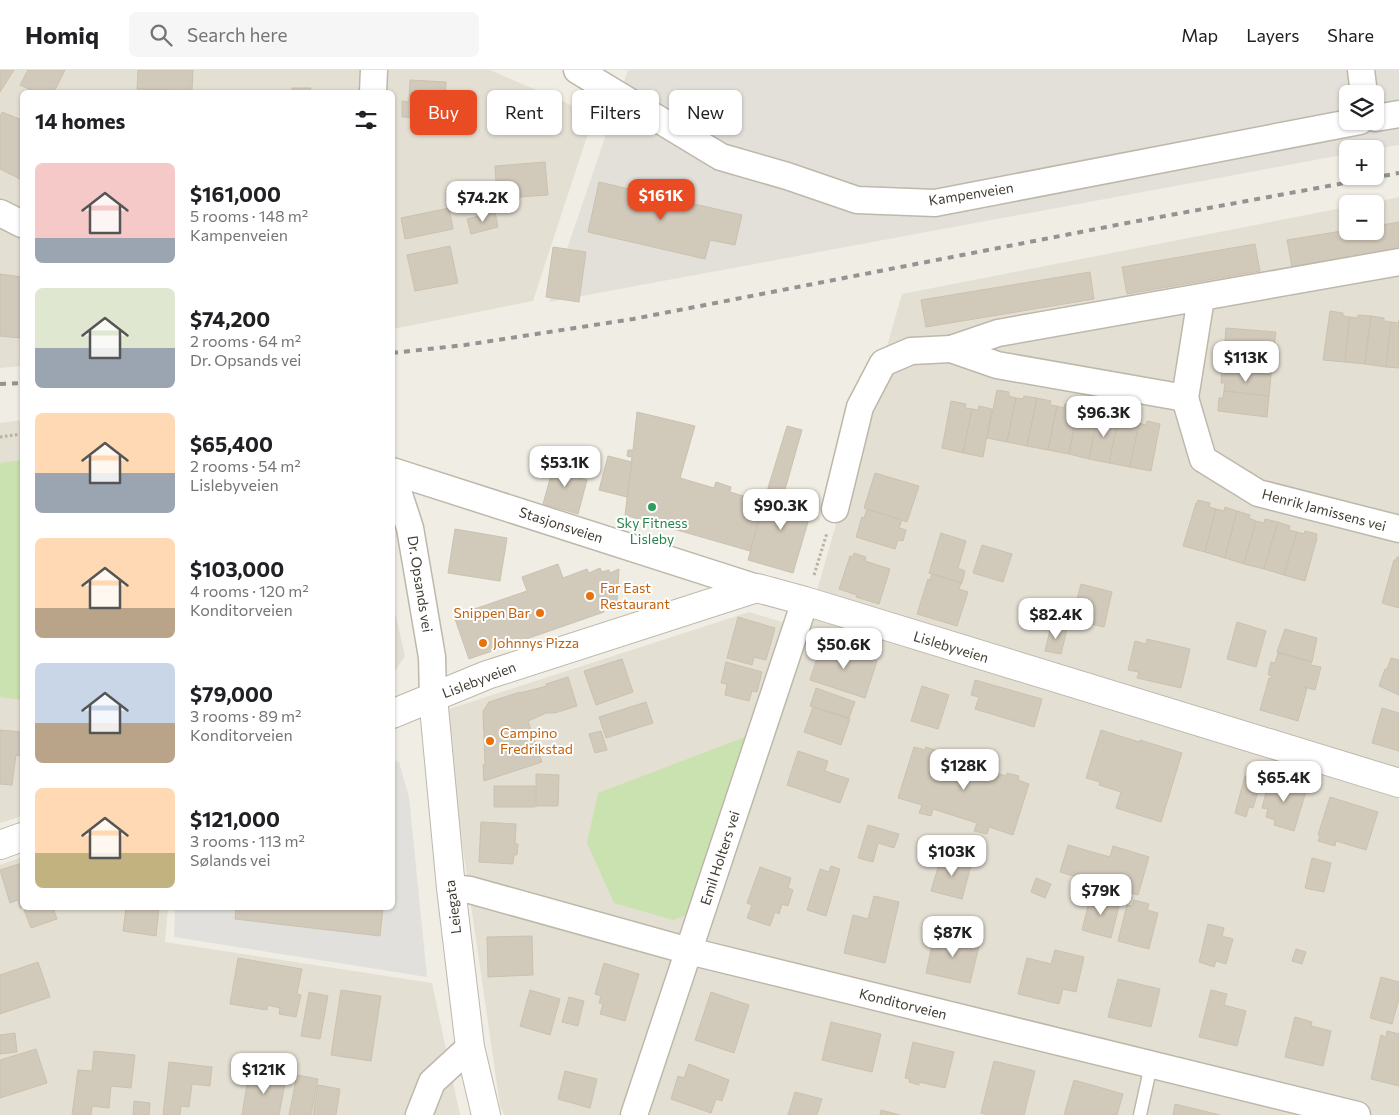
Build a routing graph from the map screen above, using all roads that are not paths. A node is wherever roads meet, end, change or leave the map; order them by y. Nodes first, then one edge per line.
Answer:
1 (374, 70) edge
2 (577, 70) edge
3 (1361, 70) edge
4 (1363, 85) edge
5 (372, 90) edge
6 (1399, 114) edge
7 (1384, 116) edge
8 (1339, 125) edge
9 (0, 213) edge
10 (20, 223) edge
11 (1399, 262) edge
12 (1201, 298) junction
13 (951, 349) junction
14 (1184, 398) junction
15 (395, 473) edge
16 (395, 481) edge
17 (835, 508) road end
18 (1399, 529) edge
19 (758, 588) junction
20 (805, 601) junction
21 (433, 698) junction
22 (395, 713) edge
23 (1399, 783) edge
24 (20, 839) edge
25 (0, 845) edge
26 (451, 888) junction
27 (689, 951) junction
28 (470, 1047) junction
29 (1151, 1065) junction
30 (419, 1115) edge
31 (486, 1115) edge
32 (634, 1115) edge
33 (1140, 1115) edge
34 (1357, 1115) edge

1 - 5 street
2 - 8 street, Kampenveien
3 - 4 street
6 - 7 street
9 - 10 street
11 - 12 street
12 - 13 street
12 - 14 street, Henrik Jamissens vei
13 - 14 street
13 - 17 street
14 - 18 street, Henrik Jamissens vei
15 - 19 street, Stasjonsveien
16 - 21 street, Dr. Opsands vei
19 - 20 street, Lislebyveien
19 - 21 street, Lislebyveien
20 - 23 street, Lislebyveien
20 - 27 street, Emil Holters vei
21 - 22 street, Lislebyveien
21 - 26 street, Leiegata
24 - 25 street
26 - 27 street, Konditorveien
26 - 28 street, Leiegata
27 - 29 street, Konditorveien
27 - 32 street, Emil Holters vei
28 - 30 street
28 - 31 street, Leiegata
29 - 33 lane
29 - 34 street, Konditorveien

